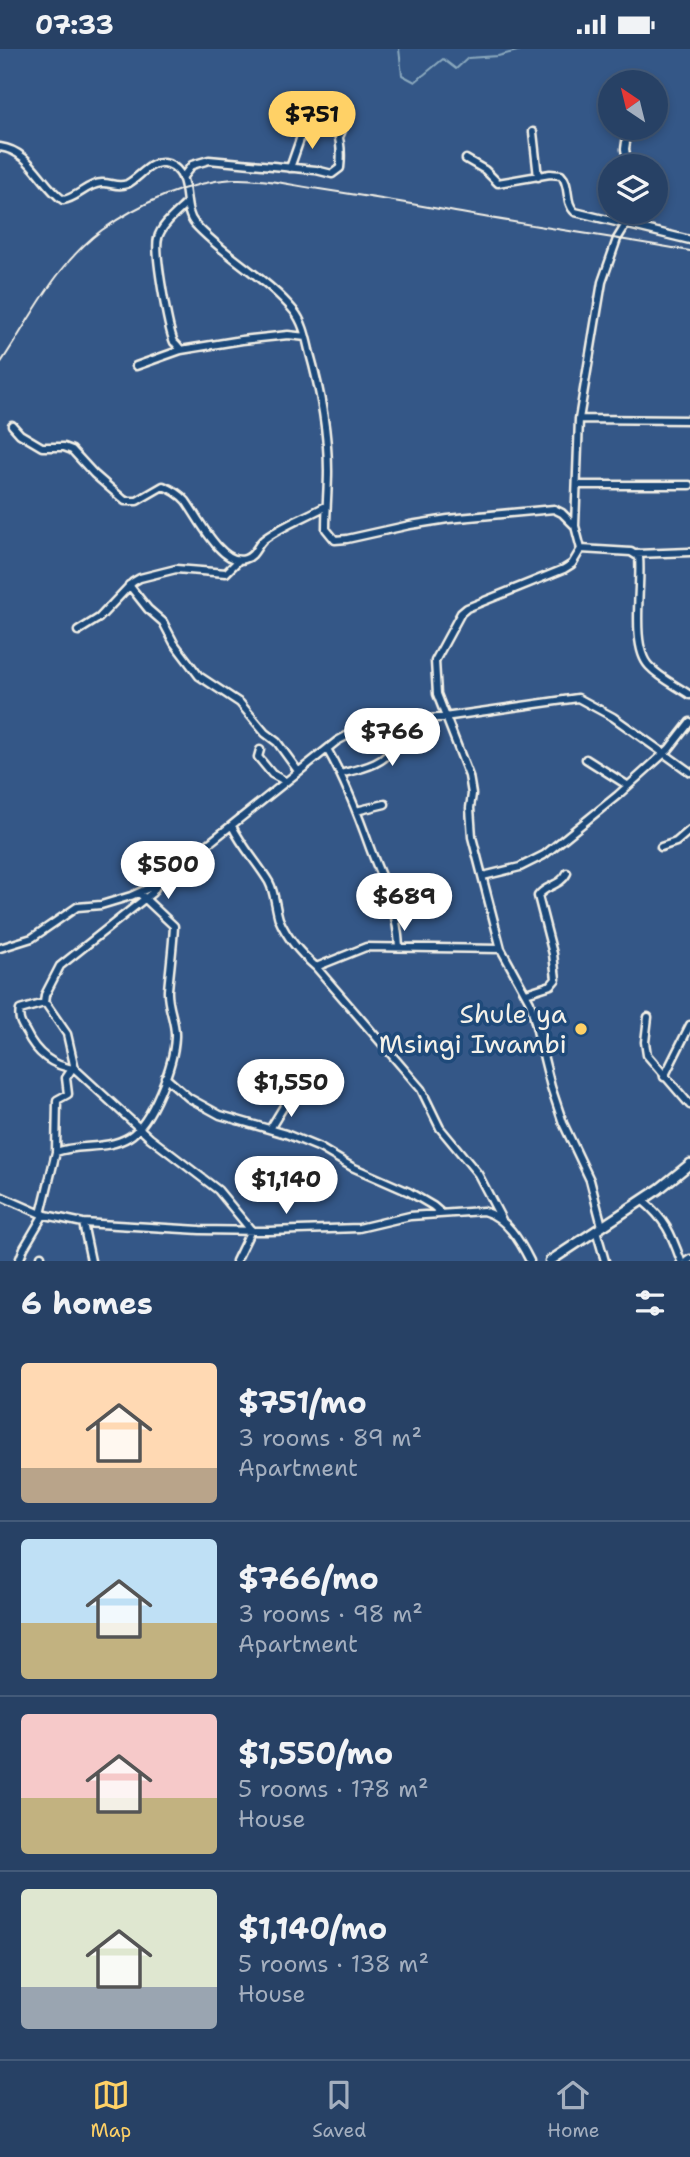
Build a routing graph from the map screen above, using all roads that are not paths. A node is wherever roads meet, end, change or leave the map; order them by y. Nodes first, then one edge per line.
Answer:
1 (306, 125) dead end
2 (533, 132) dead end
3 (340, 135) dead end
4 (0, 147) edge
5 (466, 159) dead end
6 (290, 168) junction
7 (538, 177) junction
8 (182, 178) junction
9 (186, 204) junction
10 (625, 226) junction
11 (690, 240) edge
12 (306, 337) junction
13 (181, 350) junction
14 (136, 366) dead end
15 (579, 419) junction
16 (690, 420) edge
17 (12, 425) dead end
18 (578, 485) junction
19 (690, 485) edge
20 (326, 506) junction
21 (575, 526) junction
22 (581, 549) junction
23 (690, 552) edge
24 (636, 554) junction
25 (238, 561) junction
26 (129, 585) junction
27 (78, 631) dead end
28 (690, 695) edge
29 (446, 716) junction
30 (390, 722) junction
31 (690, 722) edge
32 (327, 749) junction
33 (260, 750) dead end
34 (664, 754) junction
35 (586, 759) dead end
36 (298, 771) junction
37 (690, 772) edge
38 (340, 774) junction
39 (285, 781) junction
40 (627, 785) junction
41 (385, 804) dead end
42 (356, 811) junction
43 (232, 826) junction
44 (690, 830) edge
45 (661, 847) dead end
46 (567, 873) dead end
47 (483, 876) junction
48 (141, 896) junction
49 (399, 946) junction
50 (0, 948) edge
51 (501, 949) junction
52 (316, 967) junction
53 (526, 993) junction
54 (44, 1003) junction
55 (648, 1017) dead end
56 (690, 1025) edge
57 (74, 1069) junction
58 (165, 1077) junction
59 (664, 1077) junction
60 (290, 1096) dead end
61 (690, 1105) edge
62 (140, 1128) junction
63 (270, 1129) junction
64 (56, 1152) junction
65 (690, 1164) edge
66 (0, 1196) edge
67 (642, 1200) junction
68 (440, 1212) junction
69 (43, 1214) junction
70 (503, 1222) junction
71 (83, 1223) junction
72 (599, 1228) junction
73 (251, 1230) junction
74 (19, 1261) edge
75 (90, 1261) edge
76 (236, 1261) edge
77 (530, 1261) edge
78 (550, 1261) edge
79 (605, 1261) edge
80 (681, 1261) edge

1 - 6 street
2 - 7 street
3 - 6 street
4 - 8 street
5 - 7 street
6 - 8 street
7 - 10 street
8 - 9 street
9 - 12 street
9 - 13 street
10 - 11 street
10 - 15 street
12 - 13 street
12 - 20 street
13 - 14 street
15 - 16 street
15 - 18 street
17 - 25 street
18 - 19 street
18 - 21 street
20 - 21 street
20 - 25 street
21 - 22 street
22 - 24 street
22 - 29 street
23 - 24 street
24 - 28 street
25 - 26 street
26 - 27 street
26 - 36 street
29 - 30 street
29 - 34 street
29 - 47 street
30 - 32 street
30 - 38 street
31 - 34 street
32 - 36 street
32 - 38 street
33 - 39 street
34 - 37 street
34 - 40 street
35 - 40 street
36 - 39 street
38 - 42 street
39 - 43 street
40 - 47 street
41 - 42 street
42 - 49 street
43 - 48 street
43 - 52 street
44 - 45 street
46 - 53 street
47 - 51 street
48 - 50 street
48 - 54 street
48 - 58 street
49 - 51 street
49 - 52 street
51 - 53 street
52 - 70 street
53 - 72 street
54 - 57 street
54 - 57 street
55 - 59 street
56 - 59 street
57 - 62 street
57 - 64 street
58 - 62 street
58 - 63 street
59 - 61 street
60 - 63 street
62 - 64 street
62 - 73 street
63 - 68 street
64 - 69 street
65 - 67 street
66 - 69 street
67 - 72 street
67 - 80 street
68 - 70 street
68 - 73 street
69 - 71 street
69 - 74 street
70 - 77 street
71 - 73 street
71 - 75 street
72 - 78 street
72 - 79 street
73 - 76 street

